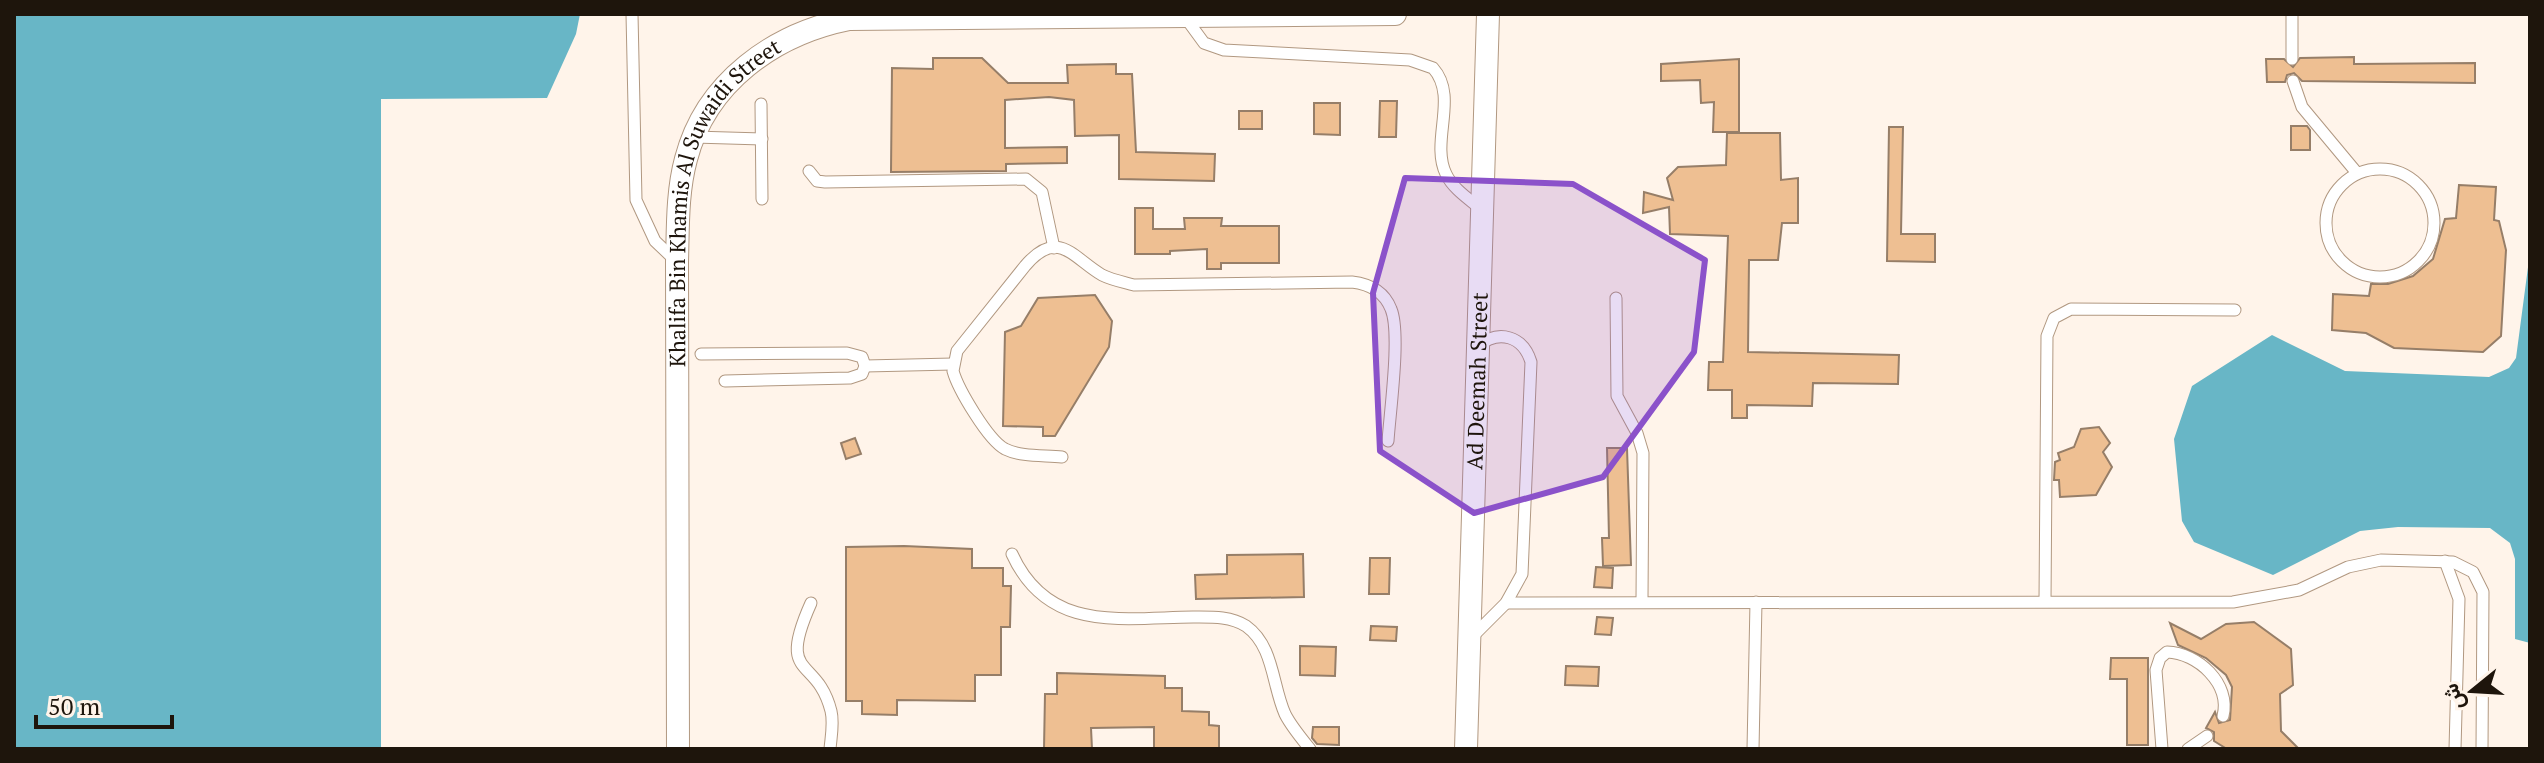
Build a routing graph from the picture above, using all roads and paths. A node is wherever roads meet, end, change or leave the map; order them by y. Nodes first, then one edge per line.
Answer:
1 (632, 14) edge
2 (1395, 14) edge
3 (1488, 14) edge
4 (2292, 14) edge
5 (1185, 17) junction
6 (2292, 59) dead end
7 (2293, 81) dead end
8 (761, 104) dead end
9 (694, 137) junction
10 (762, 139) junction
11 (809, 171) dead end
12 (2357, 173) junction
13 (762, 199) dead end
14 (1482, 211) junction
15 (1054, 248) junction
16 (677, 262) junction
17 (1616, 298) dead end
18 (2235, 310) dead end
19 (1478, 346) junction
20 (701, 354) dead end
21 (953, 364) junction
22 (865, 366) junction
23 (725, 381) dead end
24 (1388, 441) dead end
25 (1062, 457) dead end
26 (1012, 554) dead end
27 (2445, 561) junction
28 (1642, 600) junction
29 (2045, 601) junction
30 (1756, 602) junction
31 (811, 603) dead end
32 (1506, 603) junction
33 (1470, 640) junction
34 (2223, 716) dead end
35 (2207, 736) dead end
36 (678, 749) edge
37 (830, 749) edge
38 (1310, 749) edge
39 (1466, 749) edge
40 (1753, 749) edge
41 (2162, 749) edge
42 (2188, 749) edge
43 (2455, 749) edge
44 (2482, 749) edge

1 - 16 lane
2 - 5 street, Khalifa Bin Khamis Al Suwaidi Street
3 - 14 street, Ad Deemah Street
4 - 6 lane
5 - 9 street, Khalifa Bin Khamis Al Suwaidi Street
5 - 14 lane
7 - 12 lane
8 - 10 lane
9 - 10 lane
9 - 16 street, Khalifa Bin Khamis Al Suwaidi Street
10 - 13 lane
11 - 15 lane
12 - 12 lane
14 - 19 street, Ad Deemah Street
15 - 21 lane
15 - 24 lane
16 - 36 street, Khalifa Bin Khamis Al Suwaidi Street
17 - 28 lane
18 - 29 lane
19 - 32 lane
19 - 33 street, Ad Deemah Street
20 - 22 lane
21 - 22 lane
21 - 25 lane
22 - 23 lane
26 - 38 lane
27 - 29 lane
27 - 43 lane
27 - 44 lane
28 - 30 lane
28 - 32 lane
29 - 30 lane
30 - 40 lane
31 - 37 lane
32 - 33 lane
33 - 39 street, Ad Deemah Street
34 - 41 lane
35 - 42 lane

